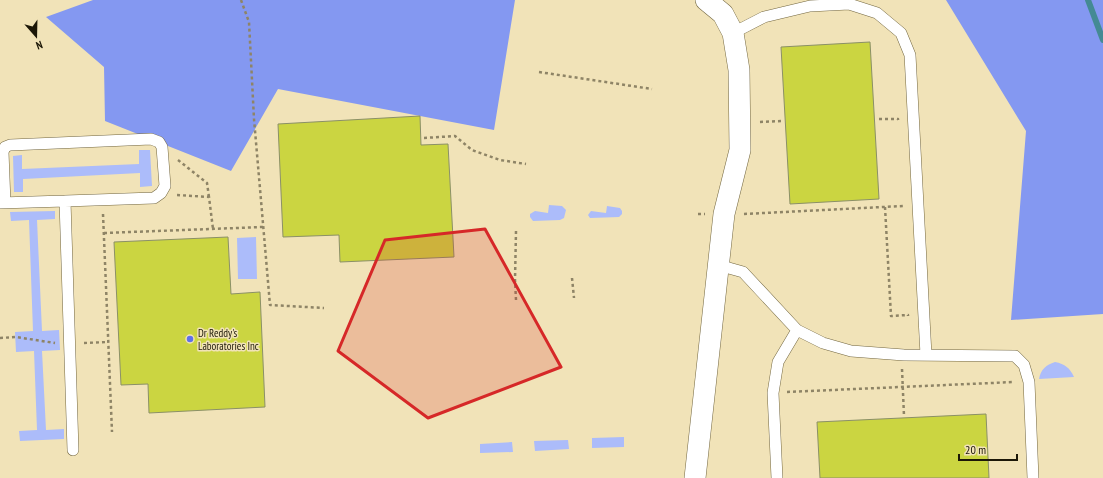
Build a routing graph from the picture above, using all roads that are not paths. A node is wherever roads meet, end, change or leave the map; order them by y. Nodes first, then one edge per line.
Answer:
1 (706, 0) edge
2 (733, 33) junction
3 (65, 201) junction
4 (3, 203) edge
5 (718, 265) junction
6 (797, 330) junction
7 (926, 355) junction
8 (73, 450) dead end
9 (696, 478) edge
10 (777, 478) edge
11 (1033, 478) edge

1 - 2 street
2 - 5 street
2 - 7 lane
3 - 4 lane
3 - 4 lane
3 - 8 lane
5 - 6 lane
5 - 9 street
6 - 7 lane
6 - 10 lane
7 - 11 lane

